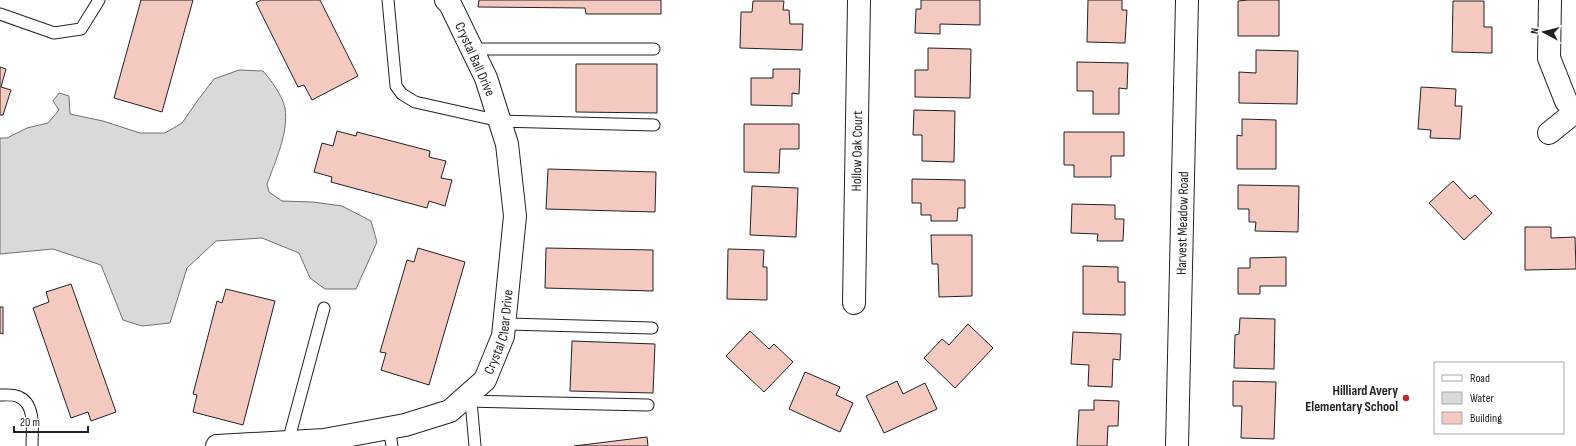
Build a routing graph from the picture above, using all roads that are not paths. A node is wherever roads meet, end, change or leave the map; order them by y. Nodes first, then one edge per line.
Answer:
1 (99, 0) edge
2 (388, 0) edge
3 (446, 0) edge
4 (860, 0) edge
5 (1187, 0) edge
6 (1550, 0) edge
7 (0, 14) edge
8 (471, 49) junction
9 (654, 49) dead end
10 (1576, 113) edge
11 (500, 121) junction
12 (654, 126) dead end
13 (1549, 133) dead end
14 (854, 303) dead end
15 (324, 308) dead end
16 (504, 324) junction
17 (652, 328) dead end
18 (0, 395) edge
19 (466, 401) junction
20 (648, 405) dead end
21 (390, 437) edge
22 (288, 442) junction
23 (311, 443) edge
24 (32, 446) edge
25 (230, 446) edge
26 (475, 446) edge
27 (1177, 446) edge

1 - 7 lane
2 - 11 lane
3 - 8 street, Crystal Ball Drive
4 - 14 street, Hollow Oak Court
5 - 27 street, Harvest Meadow Road
6 - 10 street
8 - 9 lane
8 - 11 street, Crystal Ball Drive
10 - 13 street
11 - 12 lane
11 - 16 street, Crystal Clear Drive
15 - 22 lane
16 - 17 lane
16 - 19 street, Crystal Clear Drive
18 - 24 lane
19 - 20 lane
19 - 21 street, Crystal Clear Drive
19 - 26 lane
21 - 23 street, Crystal Clear Drive
22 - 23 street, Crystal Clear Drive
22 - 25 street, Crystal Clear Drive

